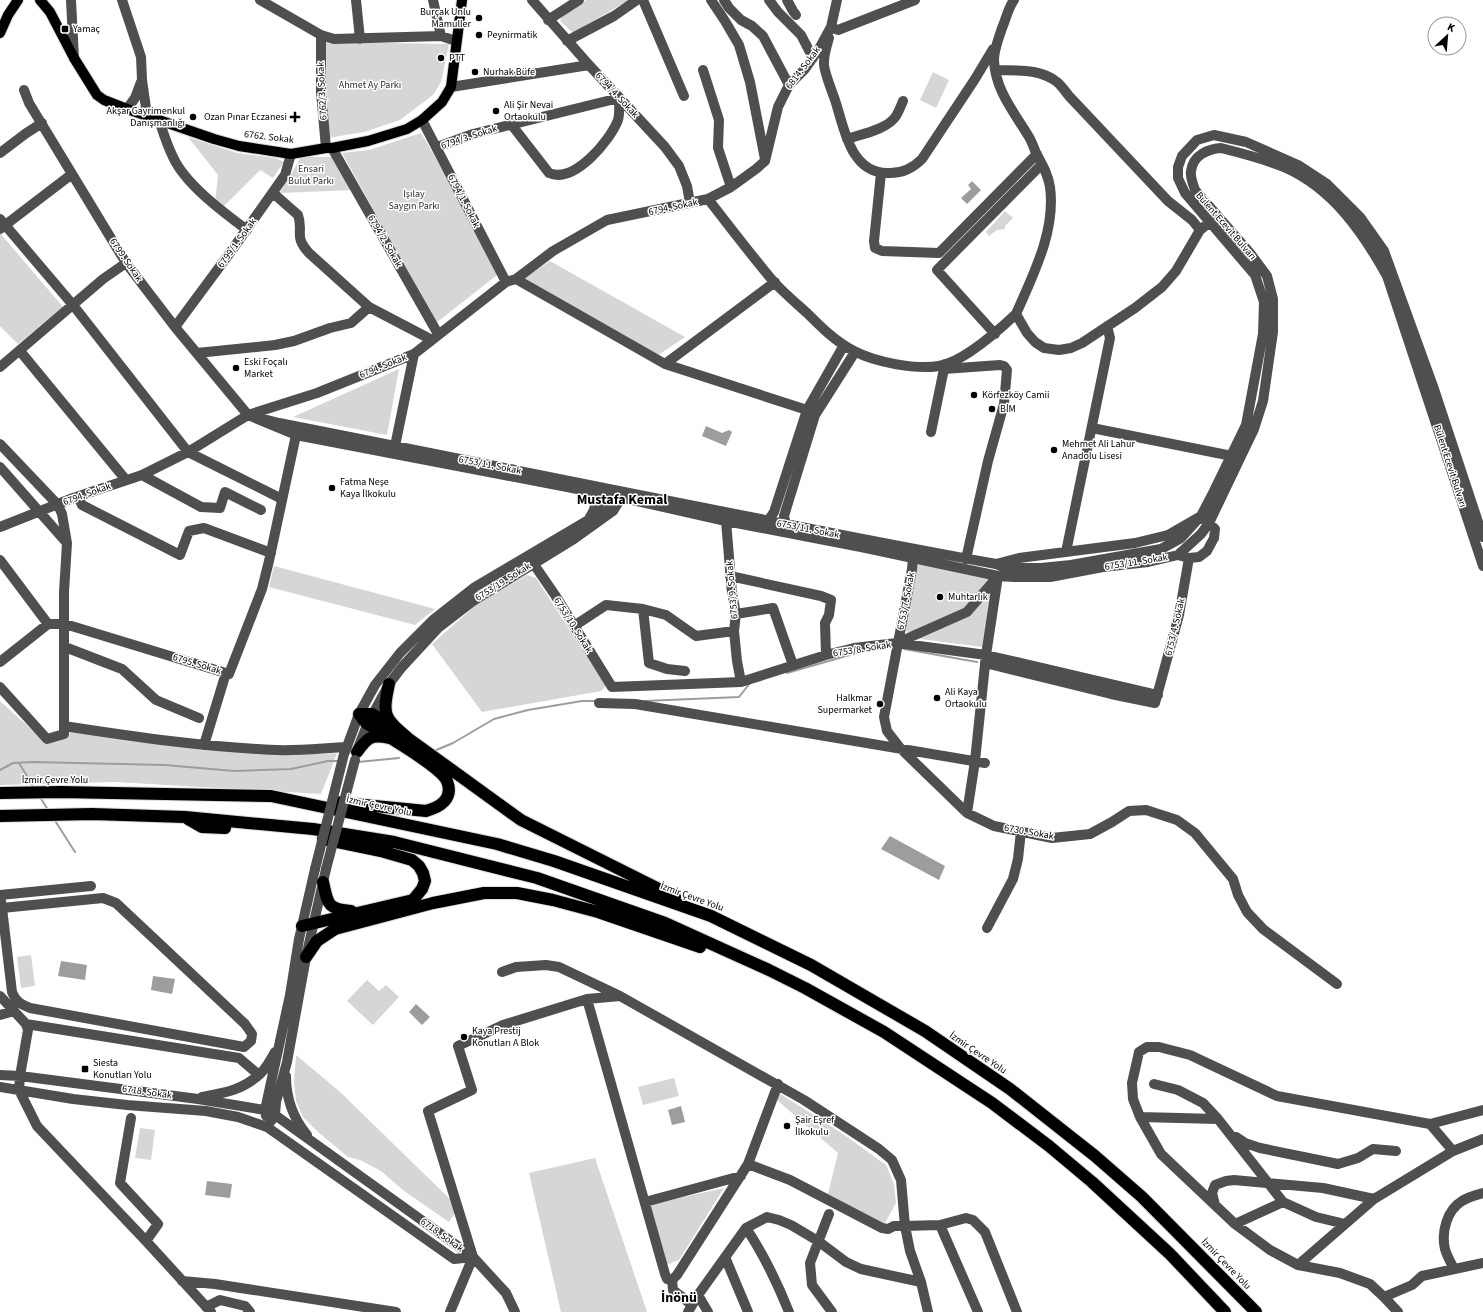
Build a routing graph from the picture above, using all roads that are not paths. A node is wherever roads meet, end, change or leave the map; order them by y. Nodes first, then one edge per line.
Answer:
1 (18, 0) edge
2 (40, 0) edge
3 (71, 0) edge
4 (122, 0) edge
5 (260, 0) edge
6 (356, 0) edge
7 (433, 0) edge
8 (462, 0) edge
9 (532, 0) edge
10 (636, 0) edge
11 (643, 0) edge
12 (711, 0) edge
13 (724, 0) edge
14 (769, 0) edge
15 (787, 0) edge
16 (837, 0) edge
17 (914, 0) edge
18 (575, 1) edge
19 (1011, 1) edge
20 (796, 15) dead end
21 (548, 20) junction
22 (831, 27) junction
23 (0, 33) edge
24 (321, 35) junction
25 (441, 36) junction
26 (360, 39) junction
27 (567, 40) junction
28 (456, 41) junction
29 (997, 42) junction
30 (74, 58) junction
31 (813, 58) junction
32 (589, 65) junction
33 (703, 70) dead end
34 (995, 70) junction
35 (142, 80) junction
36 (788, 85) junction
37 (450, 87) junction
38 (24, 90) dead end
39 (684, 96) dead end
40 (619, 98) junction
41 (903, 101) dead end
42 (127, 109) junction
43 (147, 115) junction
44 (159, 120) junction
45 (422, 120) junction
46 (42, 123) junction
47 (512, 124) junction
48 (847, 139) junction
49 (437, 147) junction
50 (329, 148) junction
51 (0, 153) edge
52 (291, 154) junction
53 (1037, 154) junction
54 (765, 161) junction
55 (1042, 164) junction
56 (881, 173) junction
57 (72, 174) junction
58 (731, 187) junction
59 (273, 193) junction
60 (708, 199) junction
61 (690, 203) junction
62 (1214, 218) junction
63 (2, 224) edge
64 (247, 230) junction
65 (1200, 230) junction
66 (126, 263) junction
67 (511, 281) junction
68 (775, 282) junction
69 (73, 305) junction
70 (369, 307) junction
71 (1016, 314) junction
72 (1107, 326) junction
73 (175, 327) junction
74 (995, 334) junction
75 (435, 337) junction
76 (844, 345) junction
77 (20, 351) junction
78 (855, 352) junction
79 (197, 353) junction
80 (414, 354) junction
81 (665, 364) junction
82 (945, 366) junction
83 (0, 368) edge
84 (811, 412) junction
85 (248, 415) junction
86 (1092, 428) junction
87 (931, 432) dead end
88 (296, 435) junction
89 (0, 444) edge
90 (395, 446) junction
91 (188, 452) junction
92 (1236, 457) junction
93 (0, 467) edge
94 (142, 475) junction
95 (126, 480) junction
96 (588, 491) junction
97 (615, 493) junction
98 (78, 497) junction
99 (282, 499) junction
100 (634, 501) junction
101 (58, 505) junction
102 (260, 510) dead end
103 (613, 511) junction
104 (40, 512) junction
105 (588, 519) junction
106 (1205, 519) junction
107 (726, 521) junction
108 (768, 521) junction
109 (786, 524) junction
110 (0, 527) edge
111 (1483, 537) edge
112 (67, 543) junction
113 (1066, 552) junction
114 (271, 553) junction
115 (1178, 555) junction
116 (913, 558) junction
117 (1189, 558) junction
118 (966, 559) junction
119 (0, 560) edge
120 (533, 563) junction
121 (996, 564) junction
122 (1483, 566) edge
123 (730, 576) junction
124 (998, 576) junction
125 (643, 609) junction
126 (736, 614) junction
127 (48, 624) junction
128 (65, 624) junction
129 (574, 626) junction
130 (734, 631) junction
131 (897, 643) junction
132 (65, 647) junction
133 (826, 654) junction
134 (985, 659) junction
135 (0, 662) edge
136 (793, 665) junction
137 (686, 671) dead end
138 (226, 673) junction
139 (741, 682) junction
140 (389, 684) junction
141 (0, 687) edge
142 (612, 687) joint
143 (1158, 695) joint
144 (599, 703) dead end
145 (359, 714) junction
146 (199, 718) dead end
147 (370, 720) junction
148 (391, 725) junction
149 (64, 726) junction
150 (392, 739) junction
151 (204, 745) junction
152 (901, 749) junction
153 (351, 753) junction
154 (980, 762) junction
155 (0, 793) edge
156 (271, 796) junction
157 (967, 813) junction
158 (0, 816) edge
159 (185, 817) junction
160 (1022, 831) junction
161 (323, 882) junction
162 (92, 886) dead end
163 (0, 895) edge
164 (2, 908) junction
165 (360, 912) junction
166 (711, 916) junction
167 (309, 926) junction
168 (335, 928) junction
169 (987, 928) dead end
170 (306, 957) junction
171 (769, 970) junction
172 (502, 972) dead end
173 (1337, 984) dead end
174 (0, 996) edge
175 (620, 996) junction
176 (587, 1000) junction
177 (14, 1011) junction
178 (0, 1015) edge
179 (26, 1024) junction
180 (279, 1047) junction
181 (286, 1062) junction
182 (0, 1075) edge
183 (259, 1075) junction
184 (20, 1076) junction
185 (778, 1084) junction
186 (1154, 1084) dead end
187 (0, 1087) edge
188 (20, 1090) junction
189 (192, 1098) junction
190 (265, 1110) junction
191 (1483, 1110) edge
192 (275, 1115) junction
193 (1140, 1117) junction
194 (131, 1118) dead end
195 (1218, 1119) junction
196 (1430, 1124) junction
197 (267, 1127) junction
198 (1229, 1132) junction
199 (1483, 1139) edge
200 (314, 1144) junction
201 (1396, 1151) dead end
202 (1454, 1151) junction
203 (748, 1164) junction
204 (741, 1176) junction
205 (1269, 1184) junction
206 (1483, 1193) edge
207 (1374, 1199) junction
208 (645, 1202) junction
209 (1283, 1202) junction
210 (1215, 1205) junction
211 (829, 1214) dead end
212 (1235, 1224) junction
213 (1345, 1224) junction
214 (940, 1225) junction
215 (905, 1226) junction
216 (746, 1228) junction
217 (146, 1241) junction
218 (818, 1241) junction
219 (473, 1257) junction
220 (725, 1257) junction
221 (1483, 1263) edge
222 (1298, 1265) junction
223 (1454, 1269) junction
224 (672, 1280) junction
225 (182, 1281) junction
226 (921, 1282) junction
227 (698, 1295) junction
228 (1384, 1297) junction
229 (690, 1308) edge
230 (208, 1309) edge
231 (250, 1312) edge
232 (396, 1312) edge
233 (450, 1312) edge
234 (515, 1312) edge
235 (708, 1312) edge
236 (748, 1312) edge
237 (789, 1312) edge
238 (832, 1312) edge
239 (928, 1312) edge
240 (978, 1312) edge
241 (1018, 1312) edge
242 (1225, 1312) edge
243 (1256, 1312) edge
244 (1398, 1312) edge

1 - 23 main road
2 - 30 main road, 6762. Sokak
3 - 30 street
4 - 35 street
5 - 24 street
6 - 26 street
7 - 25 street
8 - 28 main road, 6762. Sokak
9 - 21 street
10 - 27 street
11 - 39 street
12 - 54 street
13 - 36 street
14 - 31 street
15 - 20 street
16 - 22 street, 6814. Sokak
17 - 22 street
18 - 21 street
19 - 29 street
21 - 27 street
22 - 31 street, 6814. Sokak
22 - 48 street
24 - 26 street
24 - 50 street, 6762/3. Sokak
25 - 26 street
25 - 28 street
27 - 32 street
28 - 37 main road, 6762. Sokak
29 - 34 street
29 - 56 street
30 - 42 main road, 6762. Sokak
31 - 36 street, 6814. Sokak
32 - 37 street, 6794/4. Sokak
32 - 40 street, 6794/4. Sokak
33 - 58 street
34 - 53 street
34 - 65 street
35 - 42 street
35 - 43 street
36 - 54 street, 6814. Sokak
37 - 45 main road, 6762. Sokak
38 - 46 street, 6799. Sokak
40 - 47 street, 6794/3. Sokak
40 - 47 street
40 - 61 street, 6794/4. Sokak
41 - 48 street
42 - 43 main road, 6762. Sokak
43 - 44 main road, 6762. Sokak
44 - 52 main road, 6762. Sokak
44 - 64 street
45 - 49 street, 6794/1. Sokak
45 - 50 main road, 6762. Sokak
46 - 51 street
46 - 57 street, 6799. Sokak
47 - 49 street, 6794/3. Sokak
48 - 56 street
49 - 67 street, 6794/1. Sokak
50 - 52 main road, 6762. Sokak
50 - 75 street, 6794/2. Sokak
52 - 59 street, 6799/1. Sokak
53 - 55 street
53 - 56 street
54 - 58 street, 6794. Sokak
55 - 71 street
55 - 74 street
57 - 63 street
57 - 66 street, 6799. Sokak
58 - 60 street, 6794. Sokak
59 - 64 street, 6799/1. Sokak
59 - 70 street
60 - 61 street, 6794. Sokak
60 - 68 street
61 - 67 street, 6794. Sokak
62 - 65 street
62 - 92 street, Bülent Ecevit Bulvarı
62 - 111 street, Bülent Ecevit Bulvarı
62 - 122 street, Bülent Ecevit Bulvarı
63 - 69 street
64 - 73 street, 6799/1. Sokak
65 - 72 street
66 - 69 street
66 - 73 street, 6799. Sokak
67 - 75 street, 6794. Sokak
67 - 81 street
68 - 76 street
68 - 81 street
69 - 77 street
69 - 91 street
70 - 75 street
70 - 79 street
71 - 72 street
71 - 74 street
72 - 86 street
73 - 79 street, 6799. Sokak
74 - 82 street
75 - 80 street, 6794. Sokak
76 - 78 street
76 - 84 street
77 - 83 street
77 - 95 street
78 - 82 street
78 - 84 street
79 - 85 street, 6799. Sokak
80 - 85 street, 6794. Sokak
80 - 90 street
81 - 84 street
82 - 87 street
82 - 118 street
84 - 108 street
84 - 109 street
85 - 88 street, 6753/11. Sokak
85 - 90 street, 6753/11. Sokak
85 - 91 street, 6794. Sokak
86 - 92 street
86 - 113 street
88 - 96 street, 6753/11. Sokak
88 - 99 street, 6795. Sokak
89 - 101 street
90 - 97 street, 6753/11. Sokak
91 - 94 street, 6794. Sokak
91 - 99 street
92 - 106 street, Bülent Ecevit Bulvarı
93 - 104 street
94 - 95 street, 6794. Sokak
94 - 102 street
95 - 98 street, 6794. Sokak
96 - 97 street, 6753/11. Sokak
96 - 105 street
97 - 100 street, 6753/11. Sokak
97 - 103 street
97 - 105 street
97 - 108 street, 6753/11. Sokak
98 - 101 street, 6794. Sokak
98 - 114 street
99 - 114 street, 6795. Sokak
100 - 103 street, 6753/19. Sokak
100 - 107 street, 6753/11. Sokak
101 - 104 street, 6794. Sokak
101 - 112 street
103 - 120 street, 6753/19. Sokak
104 - 110 street, 6794. Sokak
104 - 112 street
105 - 145 street
106 - 113 street
106 - 115 street, Bülent Ecevit Bulvarı
106 - 117 street
106 - 121 street, 6753/11. Sokak
107 - 116 street, 6753/11. Sokak
107 - 123 street, 6753/9. Sokak
108 - 109 street, 6753/11. Sokak
109 - 118 street, 6753/11. Sokak
112 - 128 street
113 - 121 street
114 - 138 street, 6795. Sokak
115 - 117 street, 6753/11. Sokak
115 - 124 street, 6753/11. Sokak
116 - 124 street, 6753/11. Sokak
116 - 131 street, 6753/7. Sokak
117 - 143 street, 6753/4. Sokak
118 - 121 street, 6753/11. Sokak
119 - 127 street
120 - 129 street, 6753/10. Sokak
120 - 140 street, 6753/19. Sokak
123 - 126 street, 6753/9. Sokak
123 - 133 street
124 - 131 street
124 - 134 street
125 - 129 street
125 - 130 street
125 - 137 street
126 - 130 street, 6753/9. Sokak
126 - 136 street
127 - 128 street, 6795. Sokak
127 - 135 street
128 - 132 street
128 - 138 street, 6795. Sokak
129 - 142 street, 6753/10. Sokak
130 - 139 street, 6753/9. Sokak
131 - 133 street, 6753/8. Sokak
131 - 134 street, 6753/8. Sokak
131 - 152 street, 6730. Sokak
132 - 146 street
132 - 149 street
133 - 136 street, 6753/8. Sokak
134 - 143 street, 6753/8. Sokak
134 - 154 street
136 - 139 street, 6753/8. Sokak
138 - 151 street
139 - 142 street, 6753/8. Sokak
140 - 147 street, 6753/19. Sokak
140 - 148 highway
141 - 149 street
144 - 152 street
145 - 147 highway
145 - 153 street
147 - 148 highway
147 - 150 highway
147 - 153 street, 6753/19. Sokak
148 - 166 highway
149 - 151 street
150 - 153 highway
150 - 156 highway
151 - 153 street
152 - 154 street
152 - 157 street, 6730. Sokak
153 - 161 street, bridge
153 - 167 street, bridge
154 - 157 street
155 - 156 highway, İzmir Çevre Yolu
156 - 166 highway, İzmir Çevre Yolu
157 - 160 street, 6730. Sokak
158 - 159 highway
159 - 165 highway
159 - 171 highway
160 - 169 street
160 - 173 street, 6730. Sokak
161 - 165 highway
161 - 167 street
162 - 163 street
163 - 164 street
164 - 164 street
165 - 167 highway
166 - 243 highway, İzmir Çevre Yolu
167 - 168 highway
167 - 170 street
167 - 180 street
168 - 170 highway
168 - 171 highway
170 - 181 street
171 - 242 highway
172 - 175 street
174 - 177 street
175 - 176 street
175 - 185 street
176 - 208 street
176 - 219 street
177 - 178 street
177 - 179 street
179 - 183 street
179 - 184 street
180 - 183 street
180 - 190 street
181 - 192 street
181 - 200 street
182 - 184 street, 6718. Sokak
183 - 189 street
184 - 188 street
184 - 189 street, 6718. Sokak
185 - 203 street
185 - 215 street
186 - 195 street
187 - 188 street, 6718. Sokak
188 - 197 street, 6718. Sokak
188 - 217 street
189 - 190 street, 6718. Sokak
190 - 192 street, 6718. Sokak
190 - 197 street
191 - 196 street
192 - 197 street
192 - 200 street, 6718. Sokak
193 - 195 street
193 - 196 street
193 - 210 street
194 - 217 street
195 - 198 street
196 - 202 street
197 - 219 street, 6718. Sokak
198 - 201 street
198 - 205 street
199 - 202 street
200 - 219 street, 6718. Sokak
202 - 207 street
203 - 204 street
203 - 215 street
204 - 208 street
204 - 224 street
205 - 207 street
205 - 209 street
205 - 210 street
206 - 223 street
207 - 213 street
208 - 224 street
209 - 212 street
209 - 213 street
210 - 212 street
211 - 218 street
212 - 222 street
213 - 222 street
214 - 215 street
214 - 240 street
214 - 241 street
215 - 226 street
216 - 218 street
216 - 220 street
216 - 237 street
217 - 225 street
218 - 226 street
218 - 238 street
219 - 233 street
219 - 234 street
220 - 227 street
220 - 236 street
221 - 223 street
222 - 228 street
223 - 228 street
224 - 229 street
225 - 230 street
225 - 232 street
226 - 239 street
227 - 229 street
227 - 235 street
228 - 244 street
230 - 231 street

